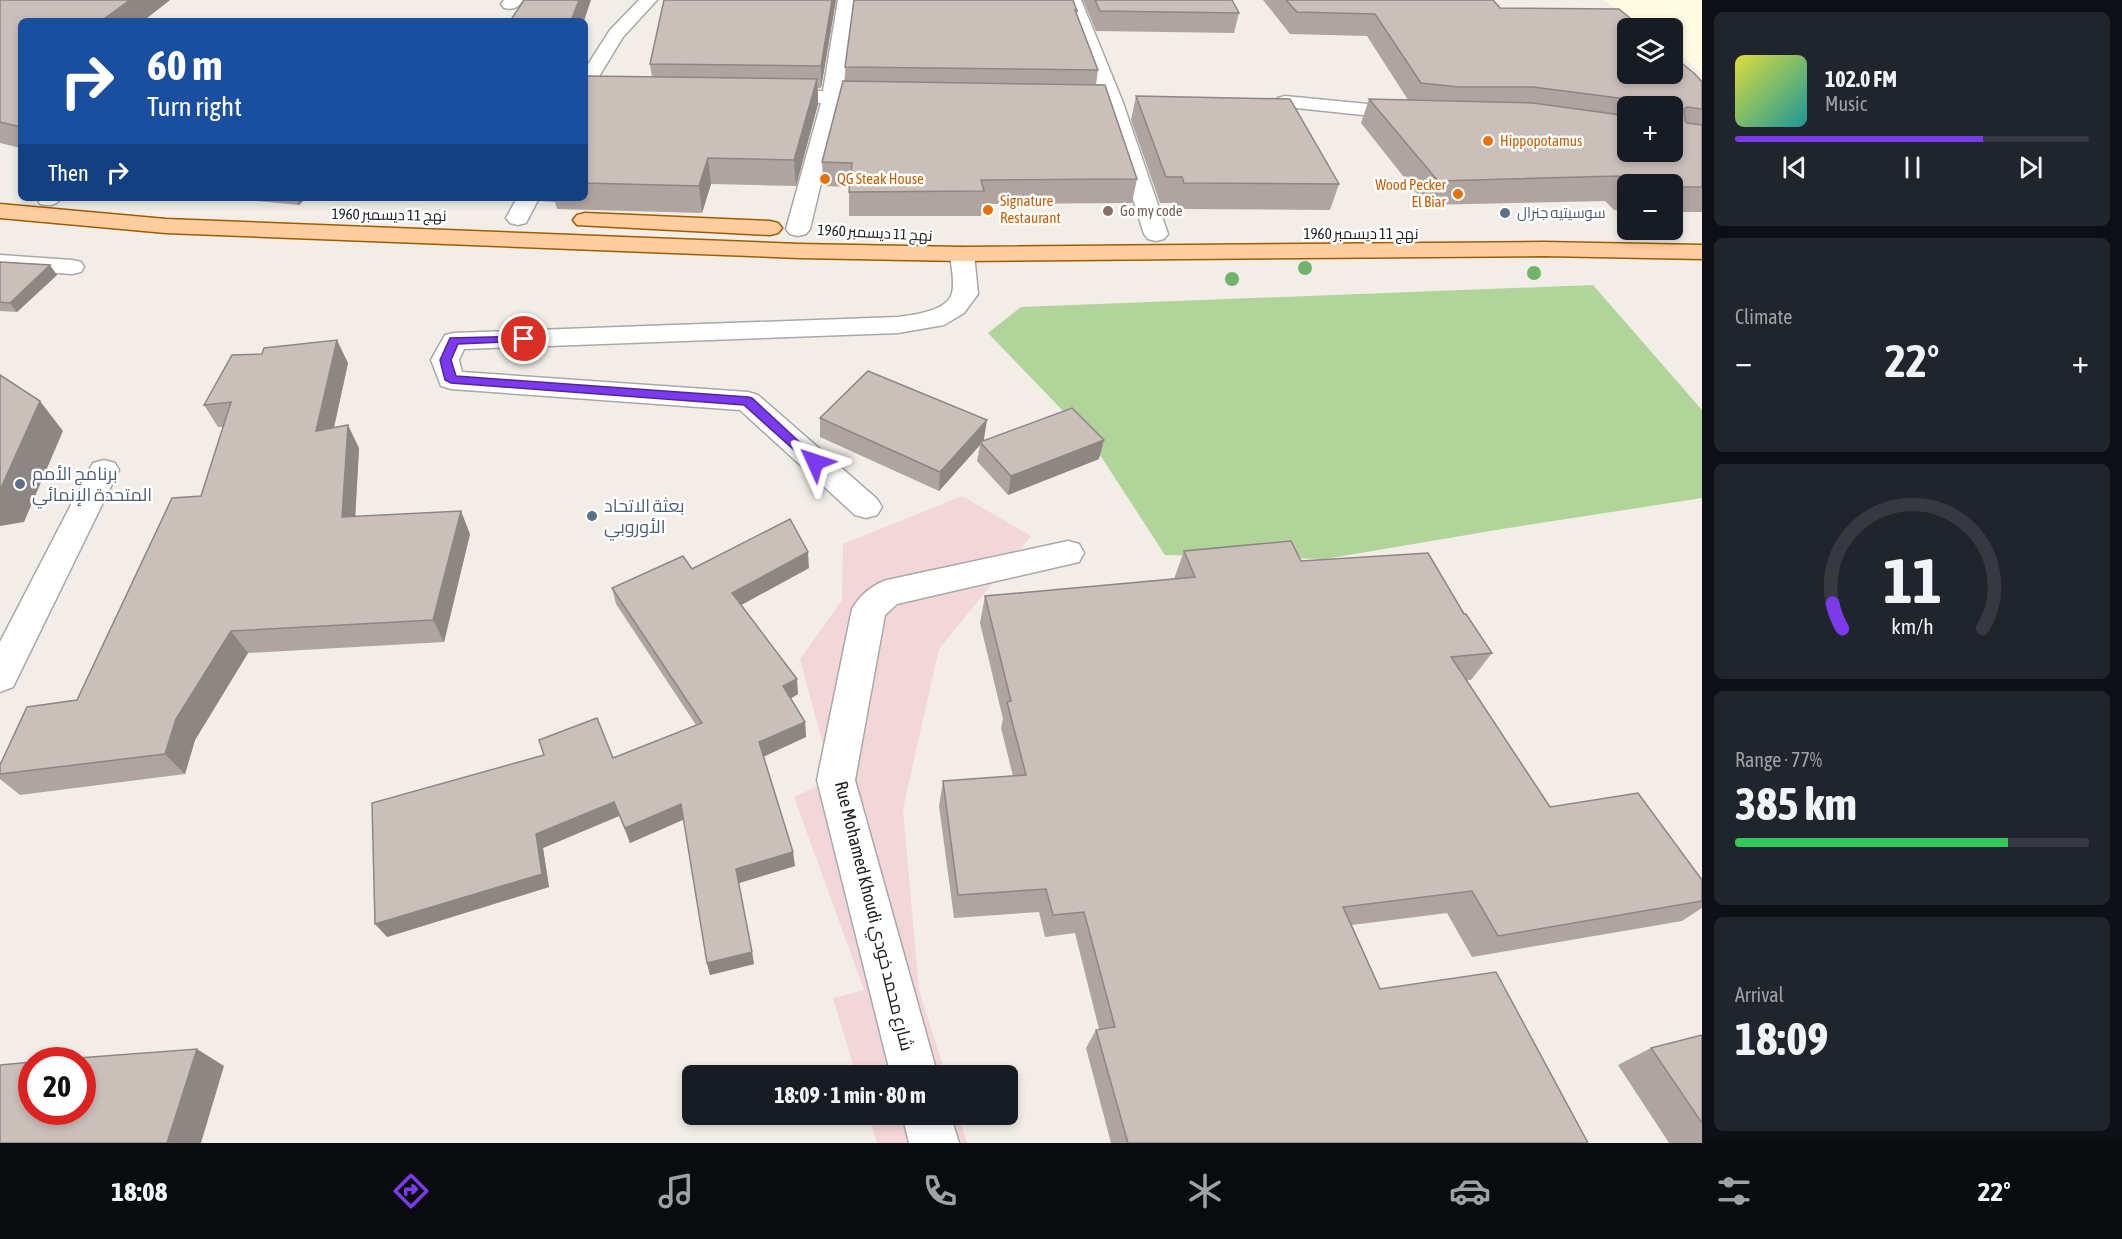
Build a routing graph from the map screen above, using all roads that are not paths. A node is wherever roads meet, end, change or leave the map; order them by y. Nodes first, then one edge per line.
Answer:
1 (649, 0) edge
2 (846, 0) edge
3 (1073, 0) edge
4 (589, 90) edge
5 (750, 96) edge
6 (832, 97) junction
7 (902, 98) edge
8 (1089, 100) edge
9 (1112, 100) junction
10 (1285, 102) edge
11 (1426, 116) edge
12 (0, 193) edge
13 (18, 195) edge
14 (79, 201) edge
15 (0, 211) edge
16 (538, 213) edge
17 (798, 229) junction
18 (1702, 233) edge
19 (1156, 234) junction
20 (1702, 252) edge
21 (962, 254) junction
22 (0, 262) edge
23 (72, 267) dead end
24 (104, 470) dead end
25 (866, 507) dead end
26 (1068, 553) dead end
27 (0, 677) edge
28 (912, 1065) edge
29 (929, 1125) edge
30 (934, 1143) edge

1 - 4 street
2 - 6 street
3 - 9 street
5 - 6 street
6 - 7 street
6 - 17 street
8 - 9 street
9 - 19 street
10 - 11 street
12 - 13 main road
14 - 16 main road, نهج 11 ديسمبر 1960
15 - 21 main road, نهج 11 ديسمبر 1960
16 - 17 main road, نهج 11 ديسمبر 1960
17 - 19 main road, نهج 11 ديسمبر 1960
18 - 19 main road, نهج 11 ديسمبر 1960
20 - 21 main road, نهج 11 ديسمبر 1960
21 - 25 street
22 - 23 street
24 - 27 street
26 - 28 street, Rue Mohamed Khoudi شارع محمد خودي
29 - 30 street

